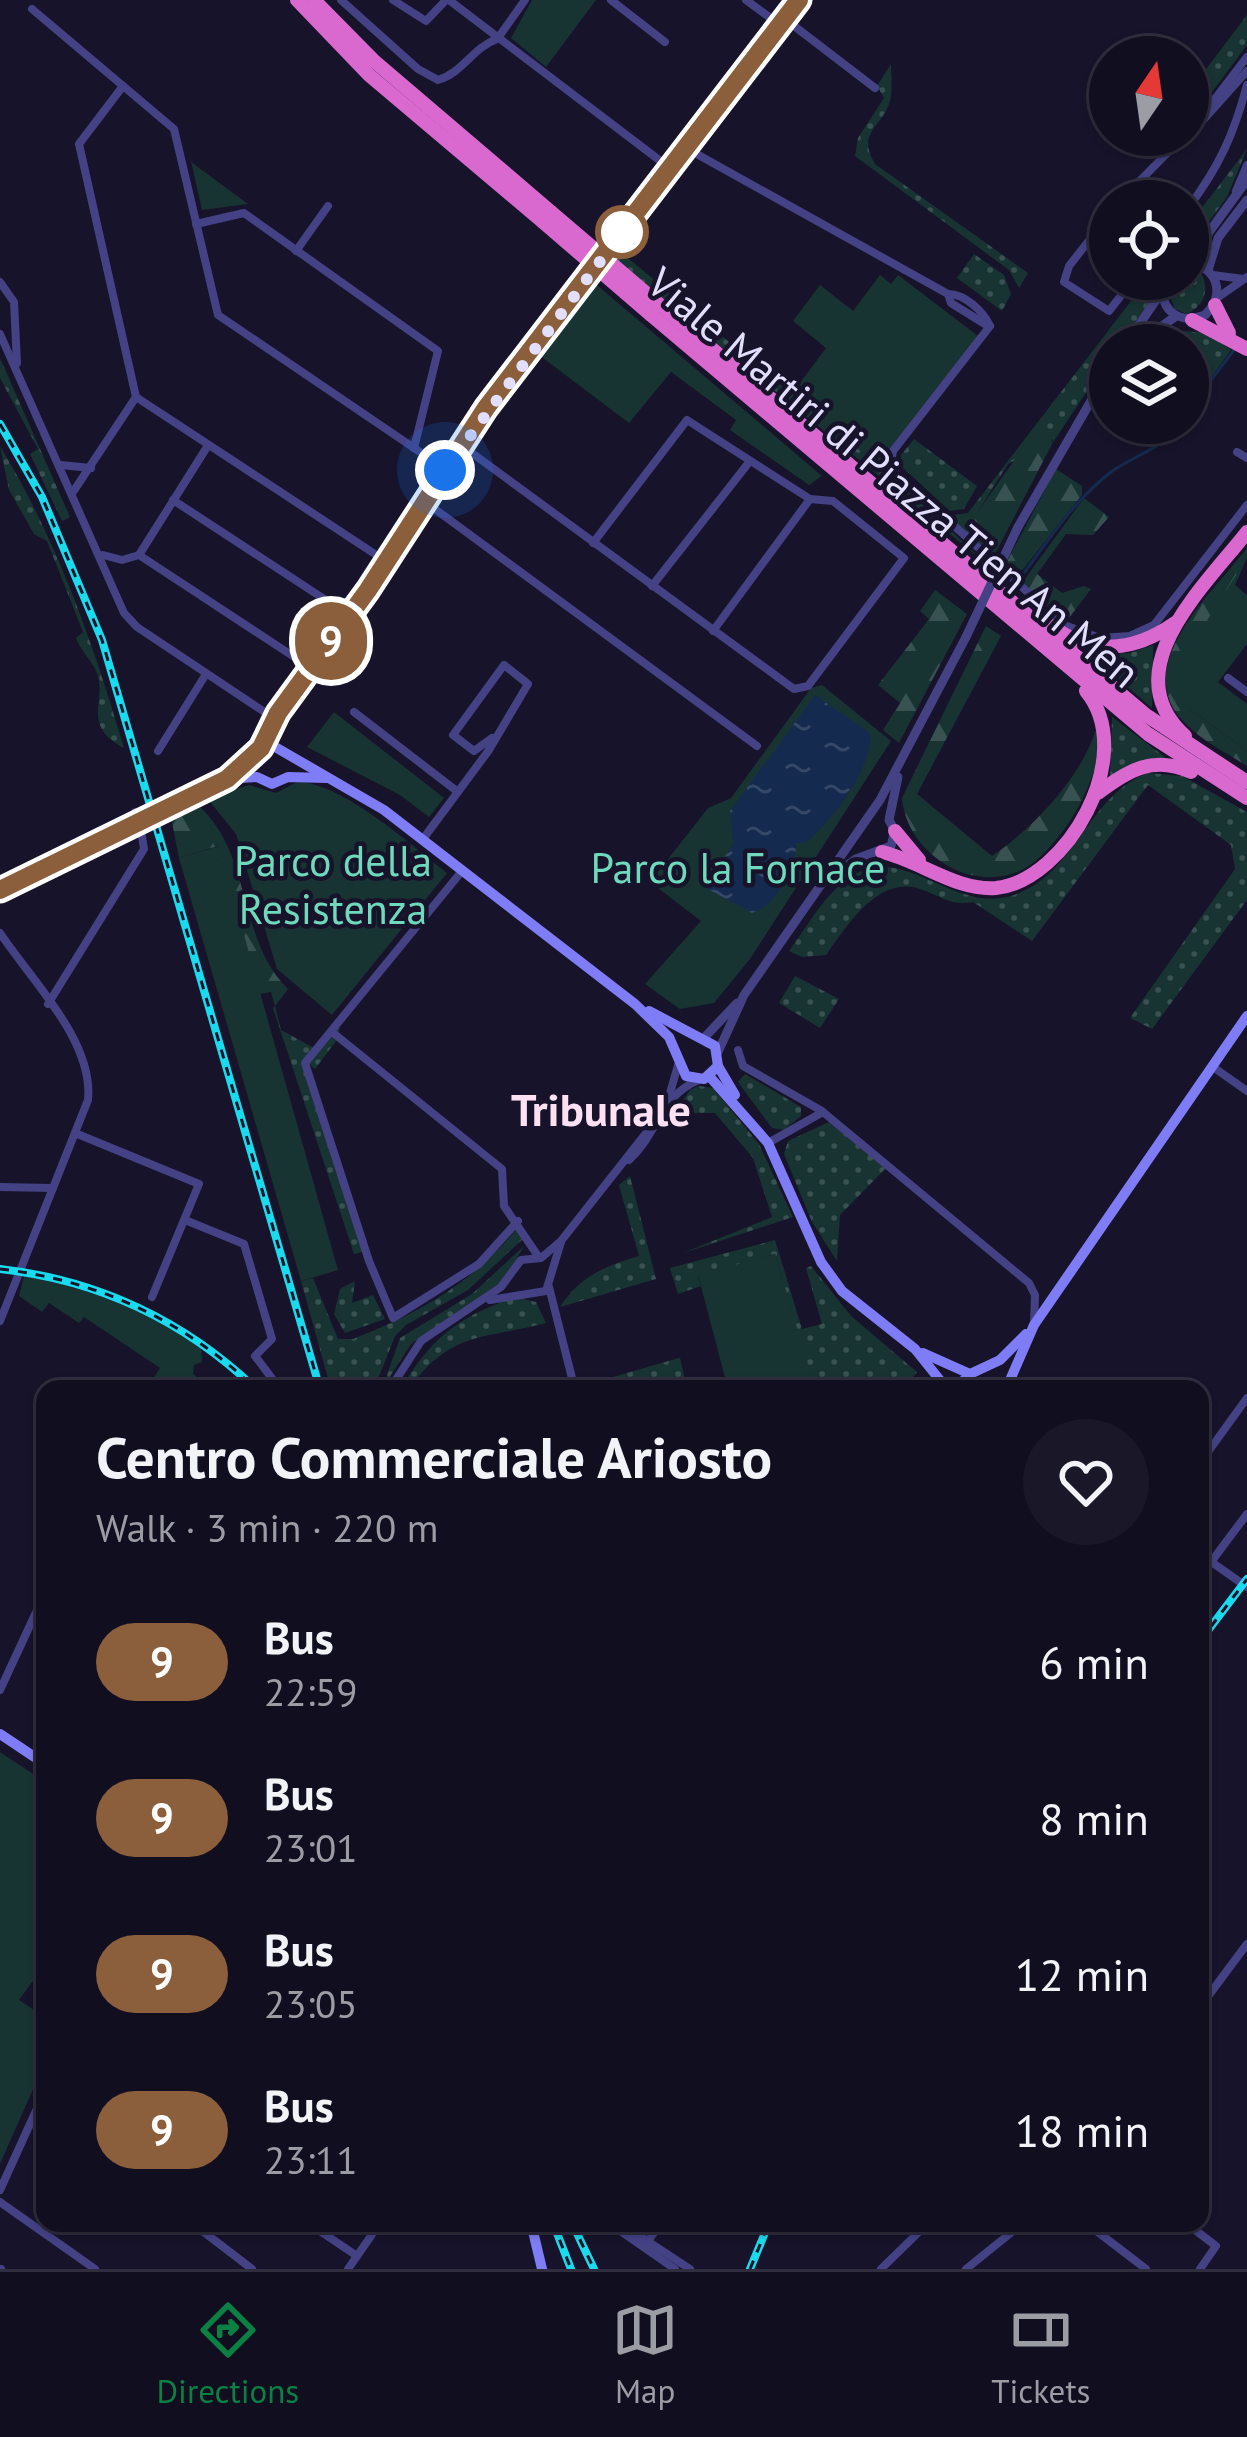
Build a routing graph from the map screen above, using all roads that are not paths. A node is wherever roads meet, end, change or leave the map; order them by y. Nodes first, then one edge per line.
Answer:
1 (297, 0) edge
2 (314, 0) edge
3 (341, 0) edge
4 (393, 0) edge
5 (448, 0) edge
6 (525, 0) edge
7 (611, 0) edge
8 (746, 0) edge
9 (799, 0) edge
10 (32, 10) dead end
11 (782, 22) junction
12 (498, 38) junction
13 (665, 42) dead end
14 (1247, 57) edge
15 (1247, 71) edge
16 (1247, 85) edge
17 (123, 86) junction
18 (875, 88) dead end
19 (1209, 106) edge
20 (1247, 110) edge
21 (1209, 111) edge
22 (1235, 133) junction
23 (686, 148) junction
24 (1165, 156) edge
25 (1247, 165) edge
26 (670, 169) junction
27 (1141, 180) edge
28 (1209, 180) edge
29 (1247, 180) edge
30 (1232, 200) junction
31 (1247, 200) edge
32 (328, 206) dead end
33 (547, 217) junction
34 (196, 224) junction
35 (1209, 232) edge
36 (1089, 241) edge
37 (296, 251) junction
38 (1210, 273) junction
39 (1246, 278) edge
40 (0, 282) edge
41 (1089, 298) edge
42 (1092, 300) edge
43 (1118, 300) edge
44 (1168, 300) edge
45 (1216, 301) junction
46 (656, 310) junction
47 (1184, 318) junction
48 (1173, 324) edge
49 (0, 334) edge
50 (1242, 345) edge
51 (17, 364) junction
52 (136, 397) junction
53 (1089, 401) edge
54 (461, 445) junction
55 (207, 447) junction
56 (414, 448) junction
57 (1237, 452) dead end
58 (1247, 458) edge
59 (750, 460) junction
60 (61, 465) junction
61 (93, 468) junction
62 (445, 470) junction
63 (73, 492) junction
64 (810, 499) junction
65 (173, 500) junction
66 (424, 501) junction
67 (1247, 506) edge
68 (1247, 532) edge
69 (593, 543) junction
70 (101, 554) junction
71 (139, 555) junction
72 (387, 562) junction
73 (652, 586) junction
74 (1011, 601) junction
75 (350, 616) junction
76 (1179, 620) junction
77 (713, 631) junction
78 (1064, 665) junction
79 (311, 668) junction
80 (206, 674) junction
81 (1228, 678) dead end
82 (1247, 692) edge
83 (263, 711) dead end
84 (354, 712) dead end
85 (274, 721) junction
86 (492, 738) junction
87 (757, 746) dead end
88 (158, 751) dead end
89 (286, 751) junction
90 (257, 753) junction
91 (1205, 757) junction
92 (902, 760) junction
93 (257, 777) junction
94 (288, 777) junction
95 (330, 778) junction
96 (227, 779) junction
97 (1247, 782) edge
98 (1223, 784) junction
99 (458, 792) junction
100 (1098, 793) junction
101 (1247, 798) edge
102 (135, 812) dead end
103 (869, 816) junction
104 (892, 826) junction
105 (858, 832) junction
106 (422, 839) junction
107 (876, 852) junction
108 (922, 863) junction
109 (462, 871) junction
110 (820, 886) junction
111 (4, 890) edge
112 (0, 933) edge
113 (744, 995) junction
114 (48, 1004) junction
115 (635, 1004) junction
116 (1247, 1016) edge
117 (332, 1032) junction
118 (698, 1038) junction
119 (738, 1050) dead end
120 (718, 1052) junction
121 (678, 1060) junction
122 (1213, 1066) junction
123 (709, 1074) junction
124 (1247, 1091) edge
125 (668, 1102) junction
126 (823, 1112) junction
127 (75, 1133) junction
128 (768, 1143) junction
129 (0, 1187) edge
130 (53, 1188) junction
131 (184, 1220) junction
132 (518, 1221) junction
133 (527, 1239) junction
134 (561, 1241) junction
135 (527, 1257) junction
136 (540, 1258) junction
137 (552, 1272) junction
138 (513, 1276) junction
139 (549, 1287) junction
140 (520, 1292) junction
141 (539, 1295) junction
142 (152, 1297) dead end
143 (483, 1302) junction
144 (552, 1315) junction
145 (0, 1321) edge
146 (1033, 1326) junction
147 (915, 1349) junction
148 (984, 1372) junction
149 (970, 1374) junction
150 (273, 1380) edge
151 (396, 1380) edge
152 (572, 1380) edge
153 (943, 1380) edge
154 (962, 1380) edge
155 (996, 1380) edge
156 (1011, 1380) edge
157 (1247, 1398) edge
158 (1209, 1451) edge
159 (1247, 1514) edge
160 (1211, 1562) joint
161 (1247, 1588) edge
162 (36, 1612) edge
163 (0, 1690) edge
164 (0, 1735) edge
165 (36, 1758) edge
166 (1247, 1944) edge
167 (1209, 1995) edge
168 (35, 2113) edge
169 (0, 2191) edge
170 (0, 2201) edge
171 (36, 2227) edge
172 (43, 2232) edge
173 (204, 2232) edge
174 (322, 2232) edge
175 (374, 2232) edge
176 (533, 2232) edge
177 (624, 2232) edge
178 (631, 2232) edge
179 (654, 2232) edge
180 (919, 2232) edge
181 (1012, 2232) edge
182 (1098, 2232) edge
183 (1198, 2232) edge
184 (645, 2244) junction
185 (358, 2256) junction
186 (95, 2269) edge
187 (252, 2269) edge
188 (348, 2269) edge
189 (542, 2269) edge
190 (675, 2269) edge
191 (690, 2269) edge
192 (881, 2269) edge
193 (966, 2269) edge
194 (1146, 2269) edge
195 (1200, 2269) edge

1 - 33 highway, Viale Martiri di Piazza Tien An Men
2 - 33 highway, Viale Martiri di Piazza Tien An Men
3 - 12 street
4 - 5 street
5 - 12 street
6 - 12 street
7 - 13 street
8 - 11 street
9 - 11 street
10 - 17 street
11 - 18 street
11 - 23 street
12 - 26 street
14 - 19 street
15 - 21 street
16 - 22 street
17 - 34 street
17 - 52 street
20 - 22 street
22 - 28 street
23 - 26 street
23 - 67 street
24 - 27 street
25 - 30 street
26 - 54 street
29 - 30 street
30 - 35 street
31 - 38 street
32 - 37 street
33 - 46 highway, Viale Martiri di Piazza Tien An Men, bridge
34 - 37 street
34 - 56 street
36 - 41 street
37 - 56 street
38 - 39 street
38 - 45 street
39 - 45 street
40 - 51 street
42 - 43 street
44 - 47 street
45 - 47 street
45 - 50 highway
46 - 74 highway, Viale Martiri di Piazza Tien An Men
46 - 78 highway, Viale Martiri di Piazza Tien An Men
47 - 48 street
47 - 50 highway
49 - 51 street
51 - 60 street
52 - 55 street
52 - 61 street
53 - 92 street, bridge
54 - 62 street
54 - 69 street
55 - 65 street
55 - 72 street
56 - 62 street
57 - 58 street
59 - 64 street
59 - 69 street
59 - 73 street
60 - 61 street
60 - 63 street
61 - 63 street
62 - 66 street
63 - 70 street
64 - 77 street
64 - 77 street
65 - 71 street
65 - 75 street
66 - 72 street
66 - 87 street
68 - 76 highway
69 - 73 street
70 - 71 street
70 - 80 street
71 - 79 street
72 - 75 street
73 - 77 street
74 - 76 highway
74 - 91 highway, Viale Martiri di Piazza Tien An Men
75 - 79 street
76 - 91 highway
78 - 98 highway, Viale Martiri di Piazza Tien An Men
78 - 100 highway
79 - 85 street
80 - 83 street
80 - 88 street
81 - 82 street
84 - 99 street
85 - 89 street
85 - 90 street
86 - 86 street
86 - 99 street
89 - 90 main road
89 - 94 main road
89 - 95 main road
90 - 93 main road
90 - 96 main road
91 - 97 highway, Viale Martiri di Piazza Tien An Men
92 - 103 street
92 - 104 street
93 - 94 main road
93 - 96 main road
94 - 95 main road
95 - 106 main road
96 - 111 main road
98 - 100 highway
98 - 101 highway, Viale Martiri di Piazza Tien An Men
99 - 106 street
100 - 108 highway
102 - 114 street, bridge
103 - 104 street
103 - 105 street
104 - 107 street
104 - 108 highway
105 - 107 street
105 - 110 street
106 - 109 main road
107 - 108 highway
107 - 110 street
109 - 115 main road
109 - 117 street
110 - 113 street
112 - 114 street
113 - 118 street
113 - 120 street
114 - 127 street
115 - 118 main road
115 - 121 main road
116 - 122 main road
117 - 132 street
117 - 132 street
118 - 120 main road
118 - 121 main road
119 - 126 street
120 - 123 main road
121 - 123 main road
121 - 125 street
122 - 124 street
122 - 146 main road
123 - 125 street
123 - 128 main road
125 - 134 street
126 - 128 street
126 - 146 street
127 - 130 street
127 - 131 street
128 - 147 main road
129 - 130 street
130 - 145 street
131 - 142 street
131 - 150 street
132 - 133 street
133 - 135 street
133 - 136 street
134 - 136 street
134 - 137 street
135 - 136 street
135 - 138 street
136 - 137 street
137 - 139 street
138 - 140 street
138 - 143 street
139 - 141 street
139 - 144 street
140 - 141 street
140 - 143 street
141 - 144 street
143 - 151 street
144 - 152 street
146 - 148 main road
146 - 156 main road
147 - 149 main road
147 - 153 main road
148 - 149 main road
148 - 155 main road
149 - 154 main road
157 - 158 street
159 - 160 street
160 - 161 street
162 - 163 street
164 - 165 main road
166 - 167 street
168 - 169 street
170 - 171 street
172 - 186 street
173 - 187 street
174 - 185 street
175 - 185 street
176 - 189 main road
177 - 184 street
178 - 184 street
179 - 184 street
180 - 192 street
181 - 193 street
182 - 194 street
183 - 195 street
184 - 190 street
184 - 191 street
185 - 188 street

